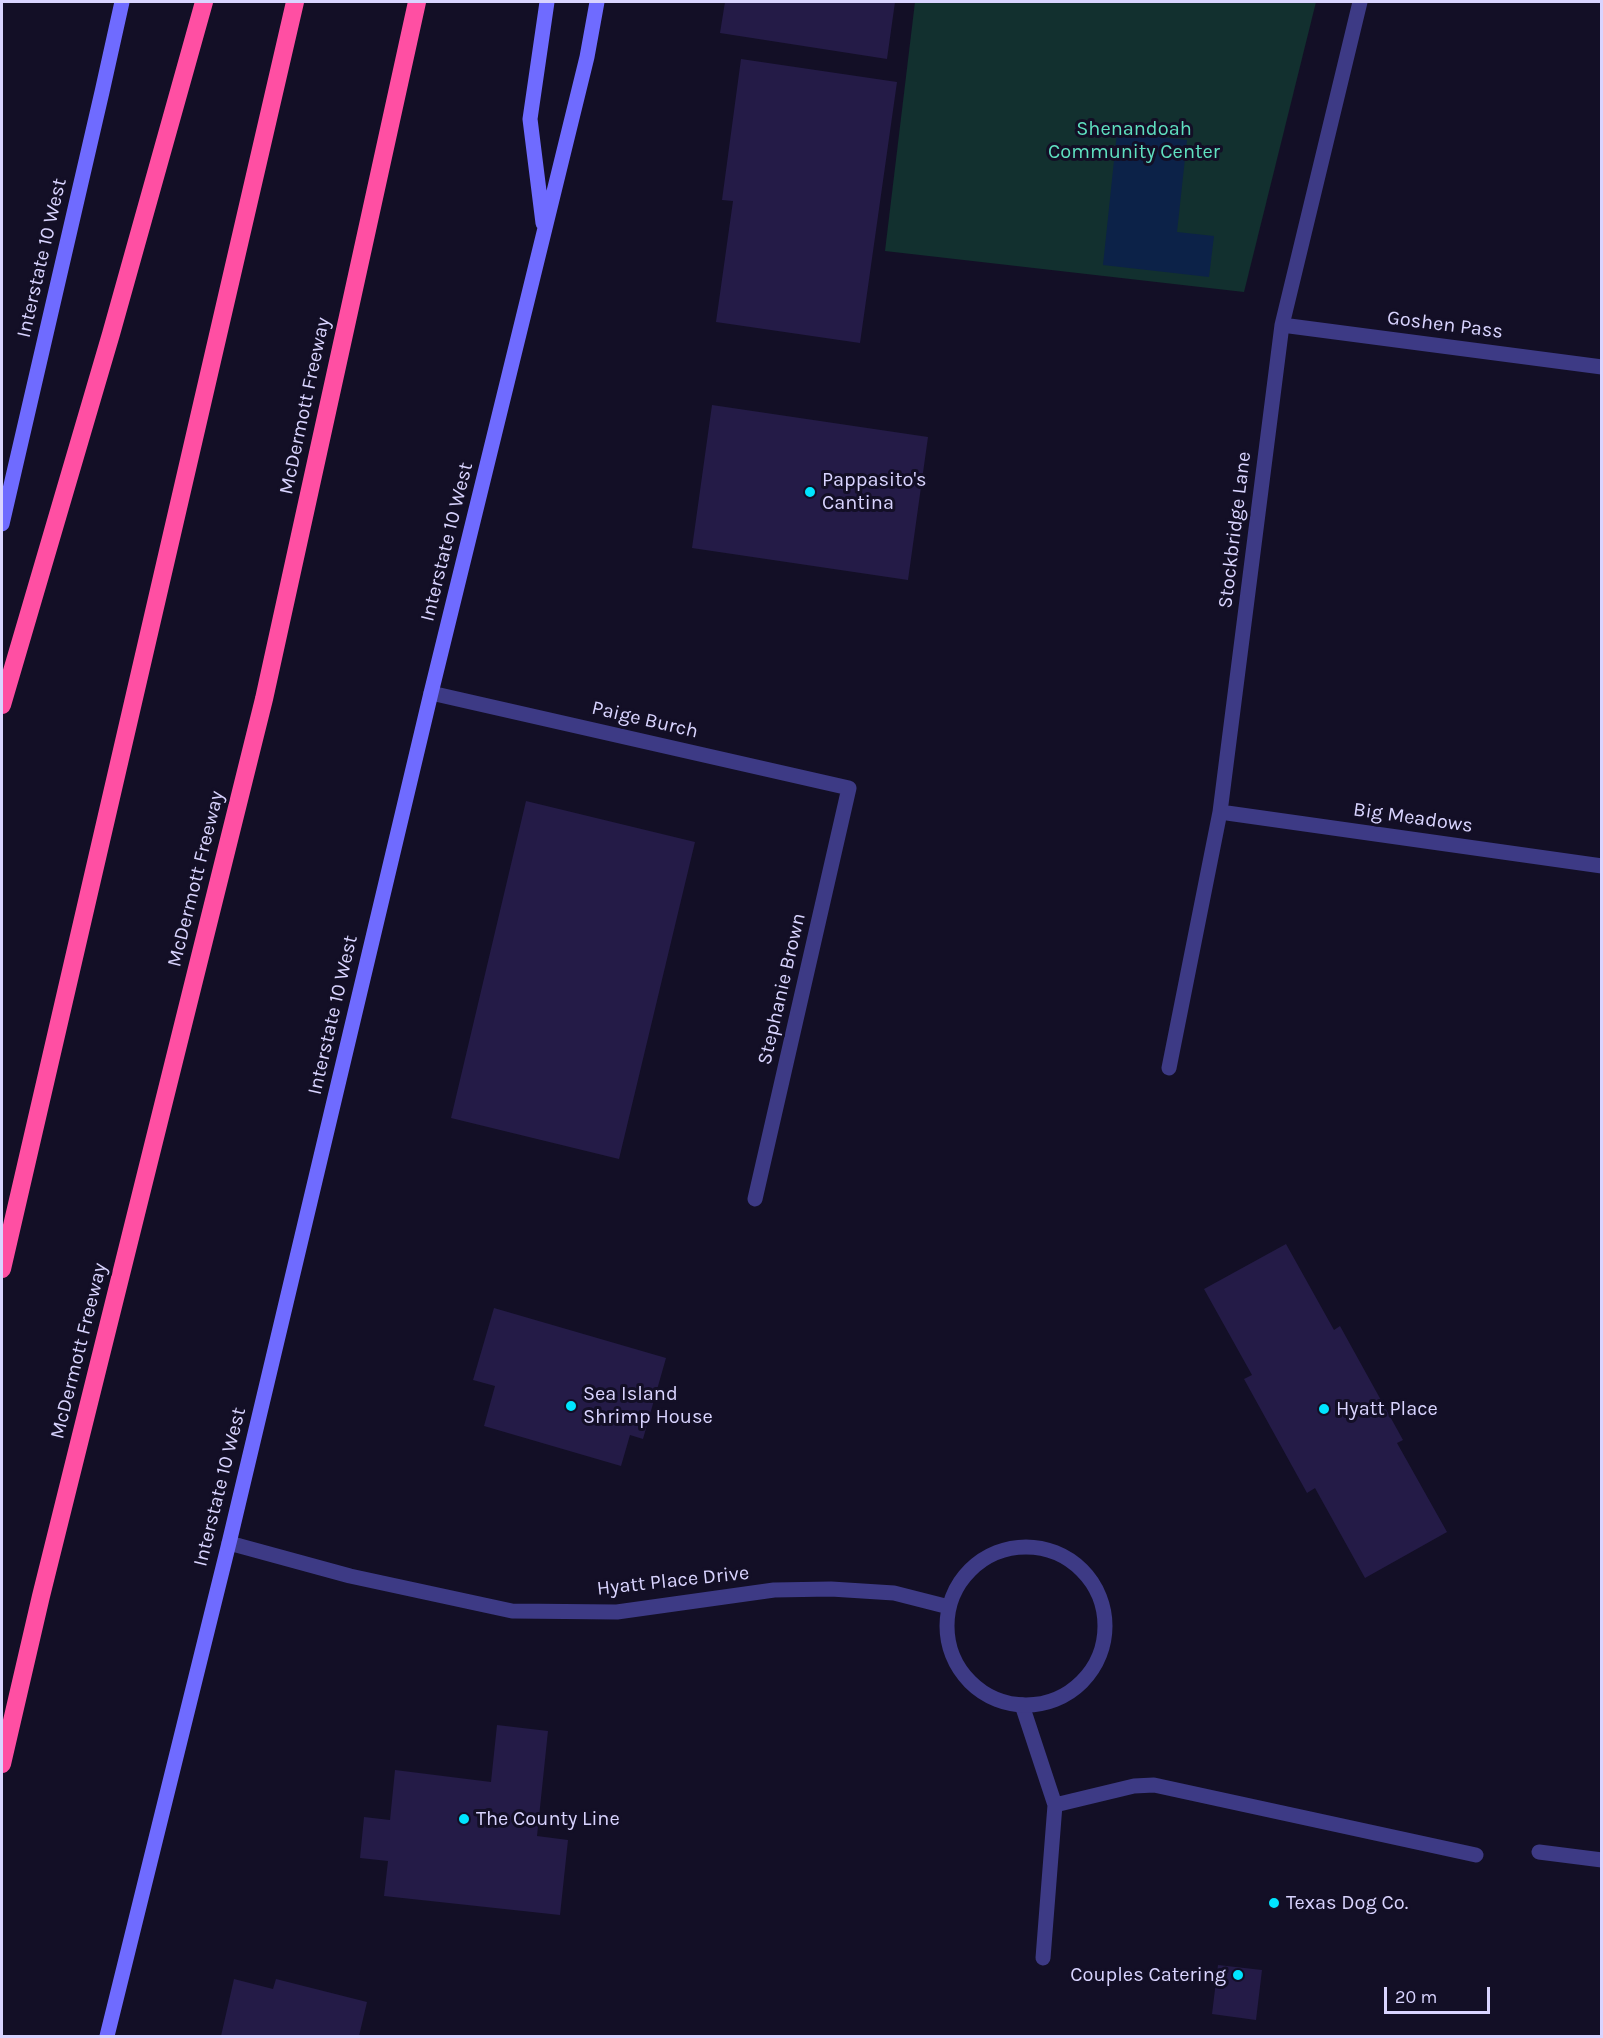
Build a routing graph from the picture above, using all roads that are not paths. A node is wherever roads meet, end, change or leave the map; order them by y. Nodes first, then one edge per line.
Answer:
1 (122, 2) edge
2 (204, 2) edge
3 (295, 2) edge
4 (417, 2) edge
5 (547, 2) edge
6 (597, 2) edge
7 (1360, 2) edge
8 (544, 232) junction
9 (1282, 325) junction
10 (1602, 367) edge
11 (2, 524) edge
12 (431, 693) junction
13 (2, 705) edge
14 (849, 788) joint
15 (1220, 813) junction
16 (1602, 866) edge
17 (1169, 1068) dead end
18 (755, 1198) dead end
19 (2, 1269) edge
20 (229, 1543) junction
21 (949, 1606) junction
22 (1023, 1705) junction
23 (2, 1764) edge
24 (1055, 1805) junction
25 (1539, 1852) dead end
26 (1476, 1855) dead end
27 (1602, 1860) edge
28 (1042, 1958) dead end
29 (107, 2037) edge

1 - 11 main road, Interstate 10 West
2 - 13 highway
3 - 19 highway
4 - 23 highway, McDermott Freeway
5 - 8 main road
6 - 8 main road, Interstate 10 West
7 - 9 street, Stockbridge Lane
8 - 12 main road, Interstate 10 West
9 - 10 street, Goshen Pass
9 - 15 street, Stockbridge Lane
12 - 14 street, Paige Burch
12 - 20 main road, Interstate 10 West
14 - 18 street, Stephanie Brown
15 - 16 street, Big Meadows
15 - 17 street, Stockbridge Lane
20 - 21 street, Hyatt Place Drive
20 - 29 main road, Interstate 10 West
21 - 22 street
21 - 22 street
22 - 24 street
24 - 26 street
24 - 28 street
25 - 27 street

